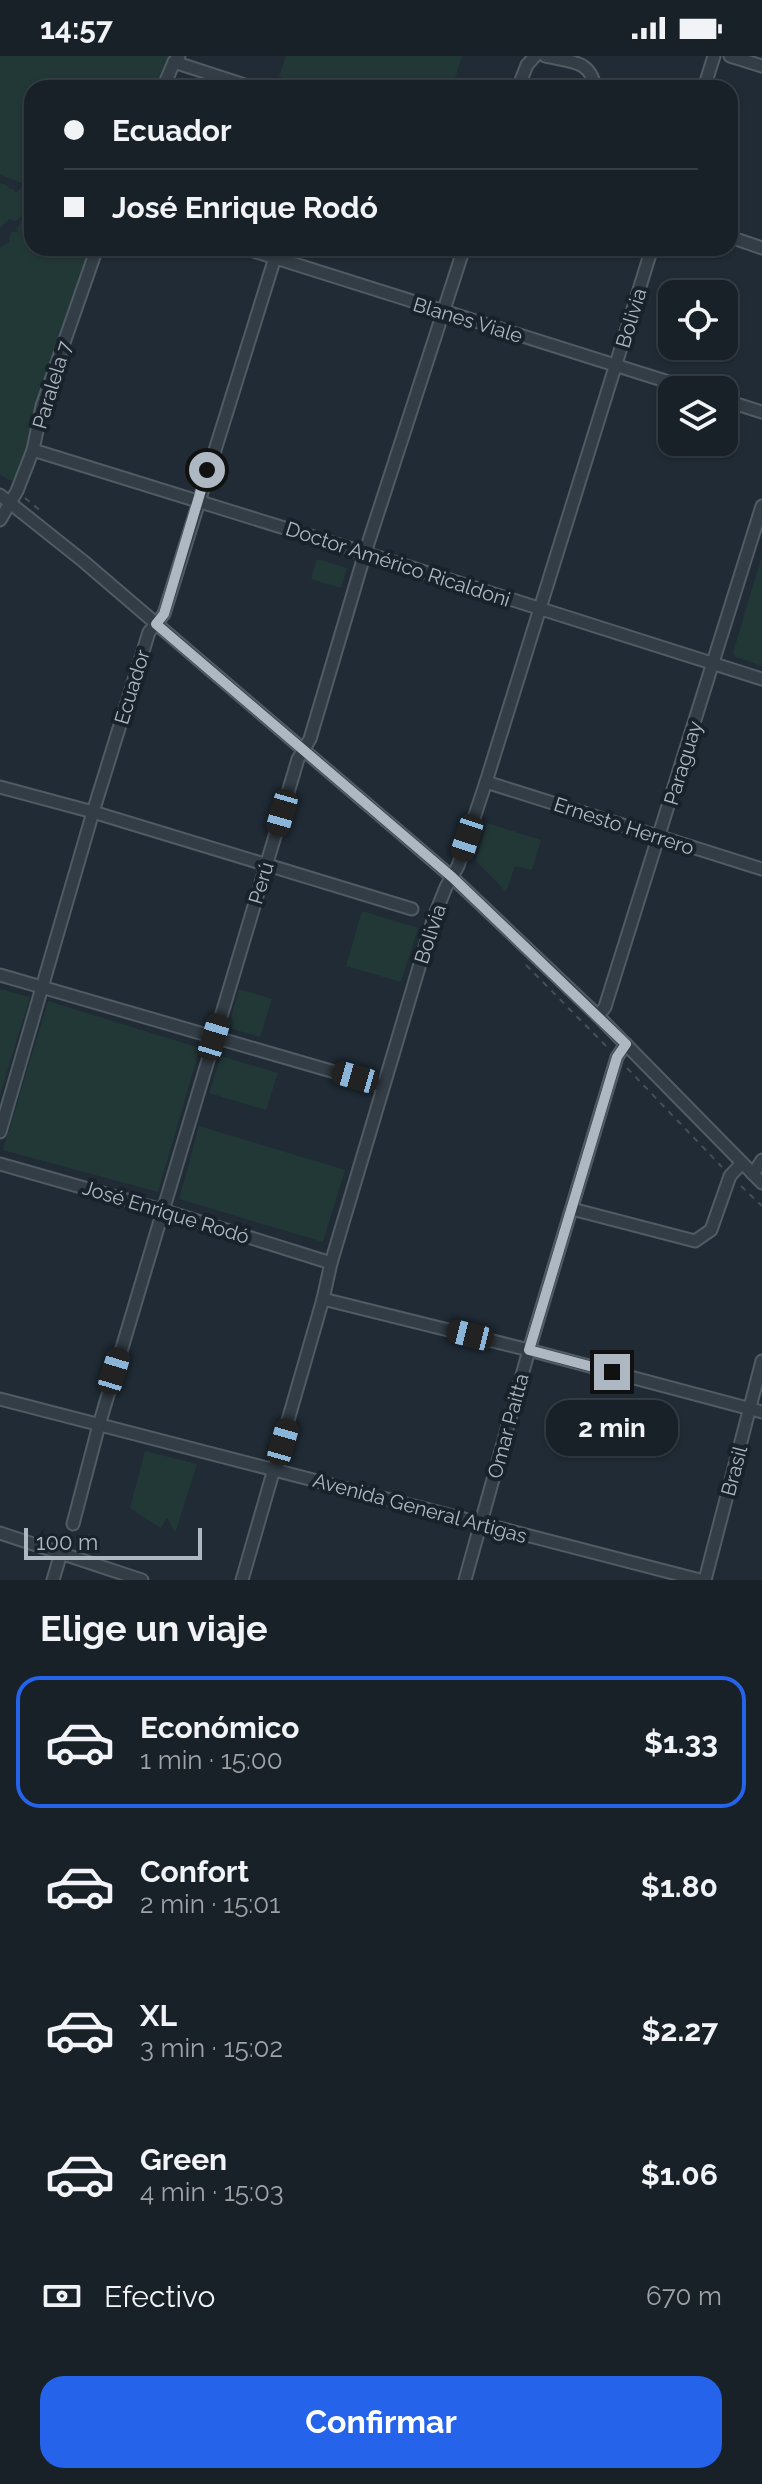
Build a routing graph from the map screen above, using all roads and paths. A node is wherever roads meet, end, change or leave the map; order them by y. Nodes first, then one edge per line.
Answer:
1 (535, 56) edge
2 (545, 56) edge
3 (714, 56) edge
4 (730, 56) edge
5 (176, 59) edge
6 (762, 66) edge
7 (167, 80) edge
8 (232, 80) edge
9 (521, 80) edge
10 (593, 80) edge
11 (706, 80) edge
12 (738, 240) edge
13 (762, 248) edge
14 (94, 256) edge
15 (275, 256) edge
16 (285, 256) edge
17 (462, 256) edge
18 (650, 256) edge
19 (444, 312) junction
20 (616, 365) junction
21 (658, 378) edge
22 (738, 404) edge
23 (762, 412) edge
24 (33, 450) junction
25 (5, 498) edge
26 (198, 501) junction
27 (762, 506) edge
28 (0, 520) edge
29 (365, 553) junction
30 (540, 609) junction
31 (156, 624) junction
32 (713, 663) junction
33 (762, 679) edge
34 (303, 750) junction
35 (486, 782) junction
36 (0, 787) edge
37 (93, 812) junction
38 (660, 838) junction
39 (266, 867) junction
40 (762, 869) edge
41 (452, 877) junction
42 (412, 909) dead end
43 (527, 966) dead end
44 (0, 975) edge
45 (44, 988) junction
46 (598, 1016) junction
47 (214, 1037) junction
48 (626, 1044) junction
49 (617, 1057) junction
50 (383, 1086) junction
51 (0, 1132) edge
52 (762, 1160) edge
53 (742, 1163) junction
54 (0, 1164) edge
55 (730, 1176) junction
56 (758, 1179) edge
57 (762, 1206) edge
58 (572, 1209) junction
59 (162, 1210) junction
60 (331, 1263) junction
61 (323, 1299) junction
62 (529, 1350) junction
63 (762, 1361) edge
64 (0, 1399) edge
65 (756, 1410) edge
66 (99, 1425) junction
67 (275, 1470) junction
68 (73, 1524) dead end
69 (480, 1524) junction
70 (0, 1533) edge
71 (61, 1553) junction
72 (53, 1580) edge
73 (142, 1580) edge
74 (242, 1580) edge
75 (465, 1580) edge
76 (703, 1580) edge

1 - 9 street
2 - 10 street
3 - 11 street
4 - 6 street
5 - 7 street
5 - 8 street
12 - 13 street
14 - 24 street, Paralela 7
15 - 26 street, Ecuador
16 - 19 street, Blanes Viale
17 - 19 street, Perú
18 - 20 street, Bolivia
19 - 20 street, Blanes Viale
19 - 29 street, Perú
20 - 21 street, Blanes Viale
20 - 30 street, Bolivia
22 - 23 street
24 - 25 street, Paralela 7
24 - 26 street, Doctor Américo Ricaldoni
25 - 28 street, Paralela 7
25 - 31 street
26 - 29 street, Doctor Américo Ricaldoni
26 - 31 street, Ecuador
27 - 32 street, Paraguay
29 - 30 street, Doctor Américo Ricaldoni
29 - 34 street, Perú
30 - 32 street, Doctor Américo Ricaldoni
30 - 35 street, Bolivia
31 - 34 street
31 - 37 street, Ecuador
32 - 33 street, Doctor Américo Ricaldoni
32 - 38 street, Paraguay
34 - 39 street, Perú
34 - 41 street
35 - 38 street, Ernesto Herrero
35 - 41 street, Bolivia
36 - 37 street
37 - 39 street
37 - 45 street, Ecuador
38 - 40 street, Ernesto Herrero
38 - 46 street, Paraguay
39 - 42 street
39 - 47 street, Perú
41 - 46 street
41 - 50 street, Bolivia
43 - 49 path
44 - 45 street
45 - 47 street
45 - 51 street, Ecuador
46 - 48 street
47 - 50 street
47 - 59 street, Perú
48 - 49 street, Omar Paitta
48 - 53 street
49 - 55 path
49 - 58 street, Omar Paitta
50 - 60 street, Bolivia
52 - 56 street
53 - 55 street
53 - 56 street
54 - 59 street, José Enrique Rodó
55 - 57 path
55 - 58 street
58 - 62 street, Omar Paitta
59 - 60 street, José Enrique Rodó
59 - 66 street, Perú
60 - 61 street, Bolivia
61 - 62 street
61 - 67 street, Bolivia
62 - 65 street
62 - 69 street, Omar Paitta
63 - 65 street, Brasil
64 - 66 street, Avenida General Artigas
65 - 76 street, Brasil
66 - 67 street, Avenida General Artigas
66 - 68 street, Perú
67 - 69 street, Avenida General Artigas
67 - 74 street, Bolivia
69 - 75 street, Omar Paitta
69 - 76 street, Avenida General Artigas
70 - 71 street
71 - 72 street
71 - 73 street

